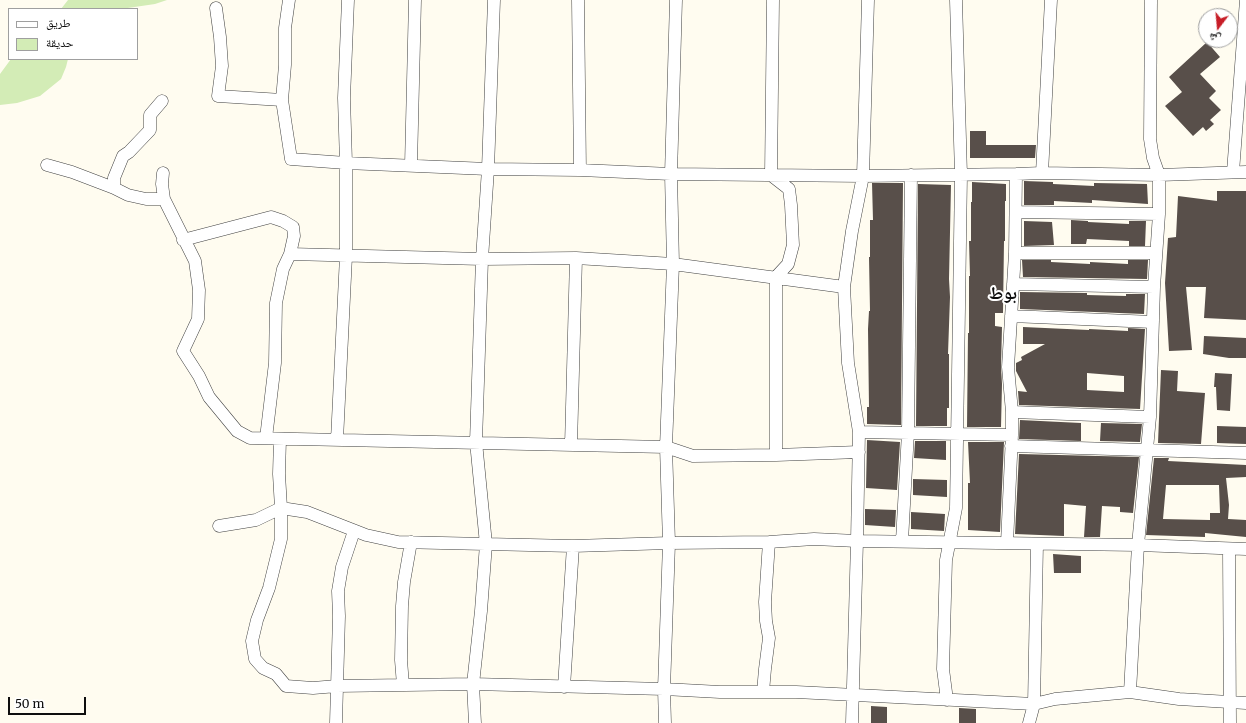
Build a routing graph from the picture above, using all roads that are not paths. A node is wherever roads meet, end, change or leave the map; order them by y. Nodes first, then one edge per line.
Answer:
1 (289, 0) edge
2 (348, 0) edge
3 (415, 0) edge
4 (494, 0) edge
5 (578, 0) edge
6 (676, 0) edge
7 (773, 0) edge
8 (868, 0) edge
9 (956, 0) edge
10 (1050, 0) edge
11 (1151, 0) edge
12 (1246, 0) edge
13 (216, 8) dead end
14 (282, 100) junction
15 (162, 101) dead end
16 (346, 164) junction
17 (47, 165) dead end
18 (412, 165) junction
19 (488, 169) junction
20 (580, 170) junction
21 (1233, 172) junction
22 (1246, 172) edge
23 (163, 173) dead end
24 (1042, 173) junction
25 (671, 174) junction
26 (1016, 174) junction
27 (771, 175) junction
28 (911, 175) junction
29 (961, 175) junction
30 (1159, 175) junction
31 (864, 176) junction
32 (114, 188) junction
33 (164, 199) junction
34 (1016, 212) junction
35 (1159, 214) junction
36 (183, 240) junction
37 (1014, 253) junction
38 (1156, 253) junction
39 (290, 254) junction
40 (346, 256) junction
41 (576, 258) junction
42 (482, 259) junction
43 (673, 264) junction
44 (776, 277) junction
45 (1013, 284) junction
46 (844, 287) junction
47 (1154, 287) junction
48 (1011, 316) junction
49 (1153, 322) junction
50 (1012, 412) junction
51 (1150, 417) junction
52 (859, 432) junction
53 (908, 432) junction
54 (958, 435) junction
55 (266, 438) junction
56 (280, 439) junction
57 (337, 440) junction
58 (1011, 440) junction
59 (476, 442) junction
60 (571, 445) junction
61 (666, 447) junction
62 (1147, 450) junction
63 (859, 452) junction
64 (1246, 453) edge
65 (776, 455) junction
66 (282, 508) junction
67 (219, 526) dead end
68 (354, 531) junction
69 (857, 541) junction
70 (902, 541) junction
71 (411, 542) junction
72 (769, 542) junction
73 (948, 542) junction
74 (669, 543) junction
75 (1007, 543) junction
76 (486, 544) junction
77 (1038, 544) junction
78 (1138, 545) junction
79 (573, 546) junction
80 (1229, 549) junction
81 (1246, 549) edge
82 (473, 684) junction
83 (403, 685) junction
84 (337, 686) junction
85 (564, 687) junction
86 (664, 689) junction
87 (763, 692) junction
88 (1130, 692) junction
89 (852, 695) junction
90 (946, 700) junction
91 (1229, 702) junction
92 (1246, 703) edge
93 (1034, 704) junction
94 (336, 723) edge
95 (475, 723) edge
96 (665, 723) edge
97 (852, 723) edge
98 (1029, 723) edge
99 (1230, 723) edge

1 - 14 street
2 - 16 street
3 - 18 street
4 - 19 street
5 - 20 street
6 - 25 street
7 - 27 street
8 - 31 street
9 - 29 street
10 - 24 street
11 - 30 street
12 - 21 street
13 - 14 street
14 - 16 street
15 - 32 street
16 - 18 street
16 - 40 street
17 - 32 street
18 - 19 street
19 - 20 street
19 - 42 street
20 - 25 street
21 - 22 street
21 - 30 street
23 - 33 street
24 - 26 street
24 - 30 street
25 - 27 street
25 - 43 street
26 - 29 street
26 - 34 street
27 - 31 street
27 - 44 street
28 - 29 street
28 - 31 street
28 - 53 street
29 - 54 street
30 - 35 street
31 - 46 street
32 - 33 street
33 - 36 street
34 - 35 street
34 - 37 street
35 - 38 street
36 - 39 street
36 - 55 street
37 - 38 street
37 - 45 street
38 - 47 street
39 - 40 street
39 - 55 street
40 - 42 street
40 - 57 street
41 - 42 street
41 - 43 street
41 - 60 street
42 - 59 street
43 - 44 street
43 - 61 street
44 - 46 street
44 - 65 street
45 - 47 street
45 - 48 street
46 - 52 street
47 - 49 street
48 - 49 street
48 - 50 street
49 - 51 street
50 - 51 street
50 - 58 street
51 - 62 street
52 - 53 street
52 - 63 street
53 - 54 street
53 - 70 street
54 - 58 street
54 - 73 street
55 - 56 street
56 - 57 street
56 - 66 street
57 - 59 street
58 - 62 street
58 - 75 street
59 - 60 street
59 - 76 street
60 - 61 street
61 - 65 street
61 - 74 street
62 - 64 street
62 - 78 street
63 - 65 street
63 - 69 street
66 - 67 street
66 - 68 street
66 - 84 street
68 - 71 street
68 - 84 street
69 - 70 street
69 - 72 street
69 - 89 street
70 - 73 street
71 - 76 street
71 - 83 street
72 - 74 street
72 - 87 street
73 - 75 street
73 - 90 street
74 - 79 street
74 - 86 street
75 - 77 street
76 - 79 street
76 - 82 street
77 - 78 street
77 - 93 street
78 - 80 street
78 - 88 street
79 - 85 street
80 - 81 street
80 - 91 street
82 - 83 street
82 - 85 street
82 - 95 street
83 - 84 street
84 - 94 street
85 - 86 street
86 - 87 street
86 - 96 street
87 - 89 street
88 - 91 street
88 - 93 street
89 - 90 street
89 - 97 street
90 - 93 street
91 - 92 street
91 - 99 street
93 - 98 street

